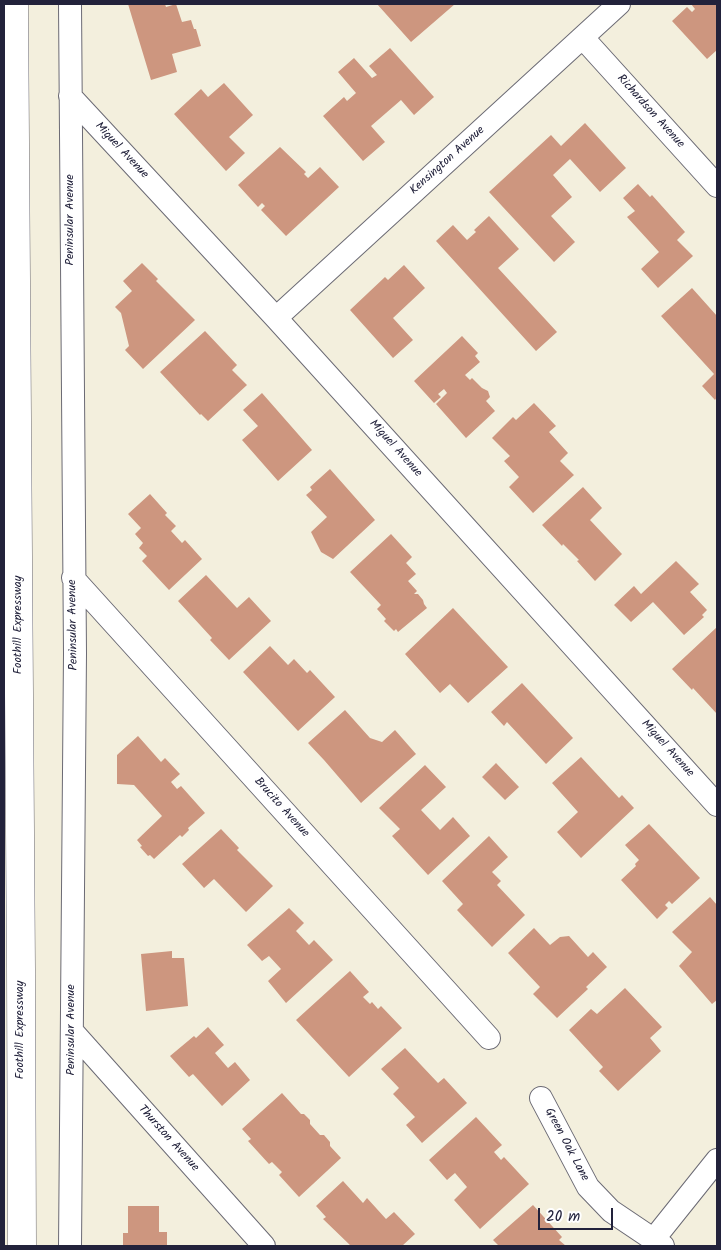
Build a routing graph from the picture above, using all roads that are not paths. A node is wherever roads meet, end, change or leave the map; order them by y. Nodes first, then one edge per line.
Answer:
1 (14, 4) edge
2 (70, 4) edge
3 (619, 4) edge
4 (583, 38) junction
5 (70, 96) junction
6 (717, 186) edge
7 (276, 318) junction
8 (73, 578) junction
9 (717, 805) edge
10 (72, 1032) junction
11 (489, 1038) dead end
12 (541, 1098) dead end
13 (717, 1160) edge
14 (658, 1243) edge
15 (22, 1246) edge
16 (70, 1246) edge
17 (264, 1246) edge

1 - 15 highway, Foothill Expressway
2 - 5 street, Peninsular Avenue
3 - 4 street, Kensington Avenue
4 - 6 street, Richardson Avenue
4 - 7 street, Kensington Avenue
5 - 7 street, Miguel Avenue
5 - 8 street, Peninsular Avenue
7 - 9 street, Miguel Avenue
8 - 10 street, Peninsular Avenue
8 - 11 street, Brucito Avenue
10 - 16 street, Peninsular Avenue
10 - 17 street, Thurston Avenue
12 - 14 street, Green Oak Lane
13 - 14 street

